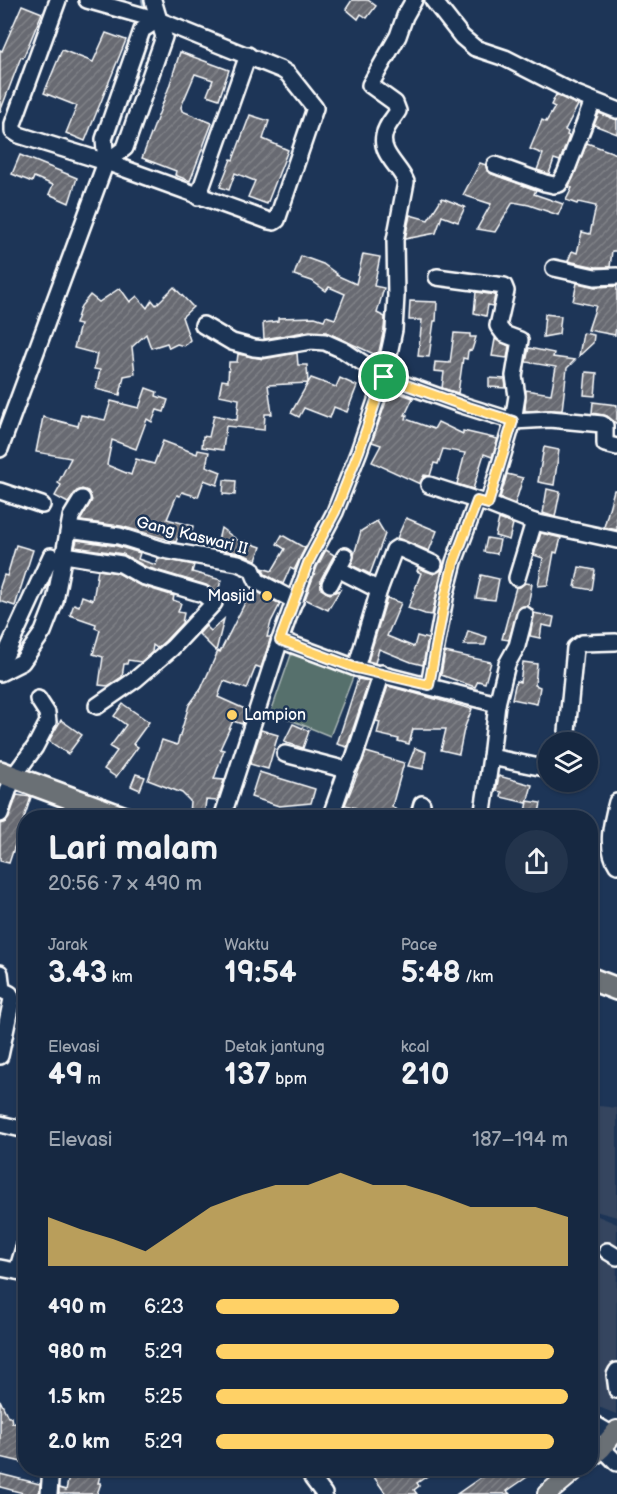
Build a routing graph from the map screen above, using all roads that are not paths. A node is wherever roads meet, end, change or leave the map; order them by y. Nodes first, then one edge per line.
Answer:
1 (58, 0) edge
2 (89, 0) edge
3 (153, 0) edge
4 (414, 0) edge
5 (433, 0) edge
6 (158, 20) junction
7 (248, 55) junction
8 (593, 101) junction
9 (617, 110) edge
10 (106, 162) junction
11 (495, 165) dead end
12 (198, 196) junction
13 (554, 268) dead end
14 (617, 276) edge
15 (436, 277) dead end
16 (203, 326) dead end
17 (384, 377) junction
18 (513, 421) junction
19 (617, 447) edge
20 (0, 449) edge
21 (429, 485) dead end
22 (0, 491) edge
23 (82, 499) dead end
24 (482, 503) junction
25 (42, 505) dead end
26 (534, 522) junction
27 (69, 529) junction
28 (616, 540) edge
29 (58, 556) junction
30 (434, 564) dead end
31 (517, 578) dead end
32 (330, 584) dead end
33 (380, 590) junction
34 (295, 601) junction
35 (525, 615) dead end
36 (280, 640) junction
37 (616, 642) edge
38 (0, 662) edge
39 (356, 668) junction
40 (0, 673) edge
41 (382, 673) junction
42 (429, 685) junction
43 (38, 699) dead end
44 (497, 704) junction
45 (97, 706) dead end
46 (567, 732) edge
47 (285, 754) dead end
48 (491, 757) junction
49 (538, 767) edge
50 (347, 770) junction
51 (6, 775) edge
52 (617, 802) edge
53 (103, 810) edge
54 (225, 810) edge
55 (333, 810) edge
56 (483, 810) edge
57 (0, 814) edge
58 (616, 868) edge
59 (0, 973) edge
60 (598, 982) edge
61 (617, 989) edge
62 (18, 1005) edge
63 (0, 1056) edge
64 (0, 1124) edge
65 (18, 1128) edge
66 (0, 1268) edge
67 (18, 1271) edge
68 (617, 1371) edge
69 (617, 1390) edge
70 (606, 1443) edge
71 (617, 1463) edge
72 (50, 1476) edge
73 (568, 1476) edge
74 (312, 1478) dead end
75 (49, 1494) edge
76 (324, 1494) edge
77 (547, 1494) edge

1 - 10 street
2 - 6 street
3 - 6 street
4 - 17 street
5 - 8 street
6 - 7 street
6 - 10 street
6 - 10 street
7 - 12 street
7 - 12 street
8 - 9 street
8 - 11 street
10 - 12 street
10 - 20 street
13 - 14 street
15 - 18 street
16 - 17 street
17 - 18 street
17 - 34 street
18 - 19 street
18 - 24 street
21 - 24 street
22 - 25 street
23 - 27 street
24 - 26 street
24 - 42 street
26 - 28 street
26 - 31 street
27 - 29 street
27 - 34 street, Gang Kaswari II
29 - 38 street
29 - 40 street
29 - 45 street
30 - 33 street
32 - 33 street
33 - 39 street
34 - 36 street
35 - 44 street
36 - 39 street
36 - 54 street
37 - 46 street
39 - 41 street
41 - 42 street
41 - 50 street
42 - 44 street
43 - 51 street
44 - 48 street
47 - 50 street
48 - 49 street
48 - 56 street
50 - 55 street
51 - 53 highway
51 - 57 street
52 - 58 street
59 - 62 street
60 - 61 highway
62 - 63 street
64 - 65 street
66 - 67 street
68 - 69 street
70 - 71 street
72 - 75 street
73 - 77 main road
74 - 76 street

